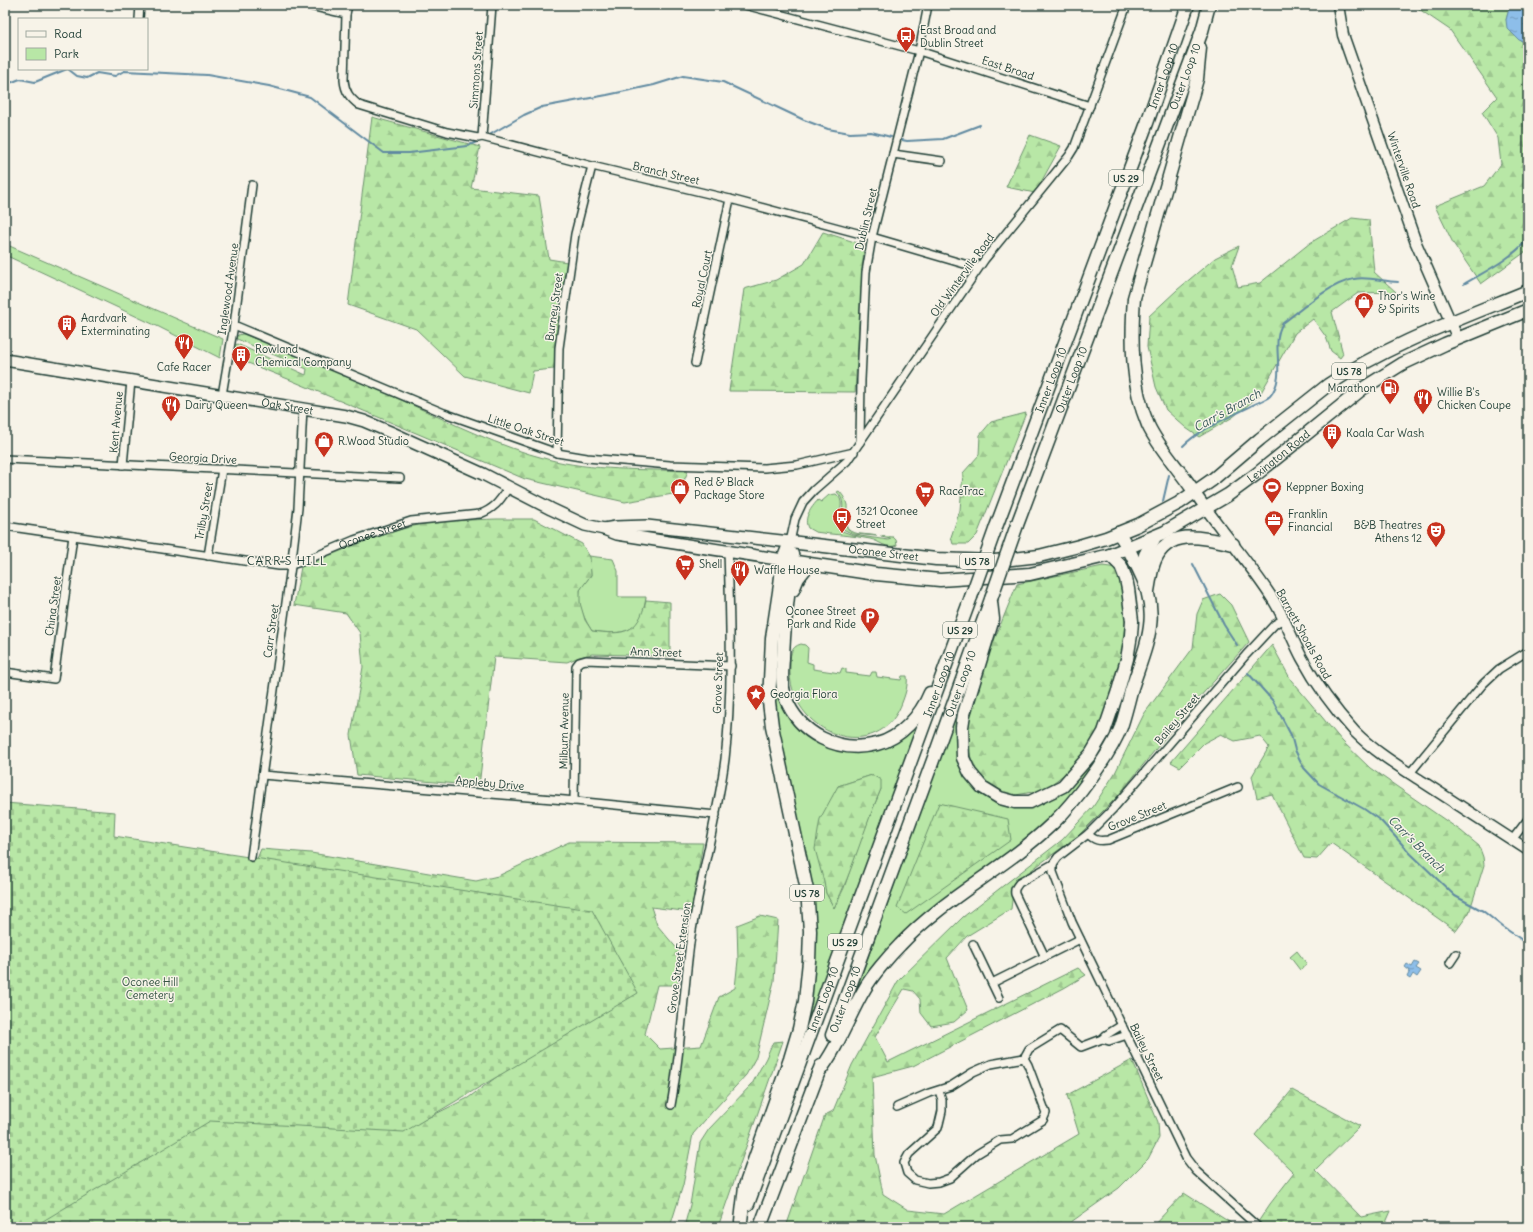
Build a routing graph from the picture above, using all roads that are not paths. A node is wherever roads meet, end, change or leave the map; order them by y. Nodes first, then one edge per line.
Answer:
1 (140, 5) edge
2 (306, 5) edge
3 (348, 5) edge
4 (492, 5) edge
5 (746, 5) edge
6 (928, 5) edge
7 (1127, 5) edge
8 (1188, 5) edge
9 (1209, 5) edge
10 (1338, 5) edge
11 (768, 8) edge
12 (346, 14) junction
13 (139, 18) edge
14 (1202, 31) junction
15 (919, 51) junction
16 (1090, 106) junction
17 (482, 137) junction
18 (893, 154) junction
19 (942, 161) dead end
20 (592, 166) junction
21 (252, 185) dead end
22 (730, 199) junction
23 (872, 237) junction
24 (978, 268) junction
25 (1528, 291) edge
26 (1528, 310) edge
27 (1451, 322) junction
28 (234, 325) junction
29 (1458, 339) junction
30 (5, 360) edge
31 (695, 363) dead end
32 (131, 381) junction
33 (222, 395) junction
34 (303, 408) junction
35 (860, 442) junction
36 (854, 452) junction
37 (556, 453) junction
38 (5, 459) edge
39 (123, 465) junction
40 (222, 470) junction
41 (300, 474) junction
42 (400, 478) dead end
43 (509, 487) junction
44 (1195, 493) junction
45 (1206, 509) junction
46 (1157, 516) joint
47 (5, 526) edge
48 (604, 529) junction
49 (1118, 533) junction
50 (1160, 535) junction
51 (73, 536) junction
52 (1229, 539) junction
53 (790, 542) junction
54 (1129, 548) junction
55 (728, 550) junction
56 (1110, 555) junction
57 (208, 556) junction
58 (788, 560) junction
59 (292, 564) junction
60 (809, 564) junction
61 (1143, 577) junction
62 (1148, 592) junction
63 (991, 598) junction
64 (788, 600) junction
65 (1284, 619) junction
66 (1528, 651) edge
67 (579, 662) joint
68 (948, 663) junction
69 (731, 666) junction
70 (5, 672) edge
71 (1410, 773) junction
72 (262, 775) junction
73 (1238, 787) dead end
74 (574, 801) junction
75 (716, 815) junction
76 (1528, 819) edge
77 (1088, 834) junction
78 (1512, 840) junction
79 (1528, 850) edge
80 (250, 857) dead end
81 (1053, 864) junction
82 (1080, 939) junction
83 (973, 944) dead end
84 (1456, 954) dead end
85 (1045, 957) junction
86 (1450, 963) dead end
87 (992, 983) junction
88 (999, 998) dead end
89 (1122, 1025) junction
90 (1126, 1035) junction
91 (1102, 1039) junction
92 (1024, 1058) junction
93 (818, 1072) junction
94 (939, 1091) junction
95 (671, 1105) dead end
96 (897, 1107) dead end
97 (740, 1224) edge
98 (760, 1227) edge
99 (1258, 1227) edge

1 - 13 street
2 - 12 street
3 - 12 street
4 - 17 street, Simmons Street
5 - 11 street, East Broad
6 - 15 street, Dublin Street
7 - 16 street, Old Winterville Road
8 - 68 highway, Inner Loop 10 / US 29, bridge
9 - 14 highway, Outer Loop 10 / US 29
10 - 27 main road, Winterville Road
11 - 15 street, East Broad
12 - 17 street, Branch Street
14 - 44 highway
14 - 63 highway, Outer Loop 10 / US 29, bridge
15 - 16 street, East Broad
15 - 18 street, Dublin Street
16 - 24 street, Old Winterville Road
17 - 20 street, Branch Street
18 - 19 street
18 - 23 street, Dublin Street
20 - 22 street, Branch Street
20 - 37 street, Burney Street
21 - 28 street, Inglewood Avenue
22 - 23 street, Branch Street
22 - 31 street, Royal Court
23 - 24 street, Branch Street
23 - 35 street, Dublin Street
24 - 35 street, Old Winterville Road
25 - 27 highway, Lexington Road / US 78
26 - 29 highway, Lexington Road / US 78
27 - 29 main road, Winterville Road
27 - 44 highway, Lexington Road / US 78
28 - 33 street, Inglewood Avenue
28 - 37 street, Little Oak Street
29 - 45 highway, Lexington Road / US 78
30 - 32 main road, Oak Street
32 - 33 main road, Oak Street
32 - 39 street, Kent Avenue
33 - 34 main road, Oak Street
34 - 41 street, Carr Street
34 - 43 main road, Oak Street
35 - 36 street, Old Winterville Road
36 - 37 street, Little Oak Street
36 - 53 street, Old Winterville Road
38 - 39 street, Georgia Drive
39 - 40 street, Georgia Drive
40 - 41 street, Georgia Drive
40 - 57 street, Trilby Street
41 - 42 street, Georgia Drive
41 - 59 street, Carr Street
43 - 48 main road, Oconee Street
43 - 59 street, Oconee Street
44 - 45 main road, Barnett Shoals Road
44 - 46 highway, Lexington Road / US 78
45 - 50 highway, Lexington Road / US 78
45 - 52 main road, Barnett Shoals Road
46 - 49 highway, Oconee Street / US 78
47 - 51 street, Oconee Street
48 - 53 main road, Oconee Street
48 - 55 main road, Oconee Street
49 - 53 highway, Oconee Street / US 78
49 - 54 highway
50 - 52 highway
50 - 54 highway, Oconee Street
50 - 61 highway
51 - 57 street, Oconee Street
51 - 70 street, China Street
52 - 62 highway
52 - 65 main road, Barnett Shoals Road
53 - 58 highway, US 78
54 - 56 highway, Oconee Street
54 - 61 highway
55 - 58 main road, Oconee Street
55 - 69 street, Grove Street
56 - 60 highway, Oconee Street
56 - 63 highway
57 - 59 street, Oconee Street
58 - 60 highway, Oconee Street
58 - 64 highway
58 - 97 highway, US 78
59 - 72 street, Carr Street
60 - 64 highway
61 - 62 highway
62 - 93 highway
63 - 93 highway, Outer Loop 10 / US 29
64 - 68 highway
65 - 71 main road, Barnett Shoals Road
65 - 77 street, Bailey Street
66 - 71 street
67 - 69 street, Ann Street
67 - 74 street, Milburn Avenue
68 - 97 highway, Inner Loop 10 / US 29
69 - 75 street, Grove Street
71 - 78 main road, Barnett Shoals Road
72 - 74 street, Appleby Drive
72 - 80 street, Carr Street
73 - 77 street, Grove Street
74 - 75 street, Appleby Drive
75 - 95 street, Grove Street Extension
76 - 78 street
77 - 81 street
78 - 79 main road, Barnett Shoals Road
81 - 82 street, Bailey Street
81 - 85 street
82 - 85 street
82 - 89 street, Bailey Street
83 - 87 street
84 - 86 street
85 - 87 street
87 - 88 street
89 - 90 street, Bailey Street
89 - 91 street
90 - 91 street
90 - 99 street, Bailey Street
91 - 92 street
92 - 94 street
92 - 94 street
93 - 98 highway, Outer Loop 10 / US 29
94 - 96 street

